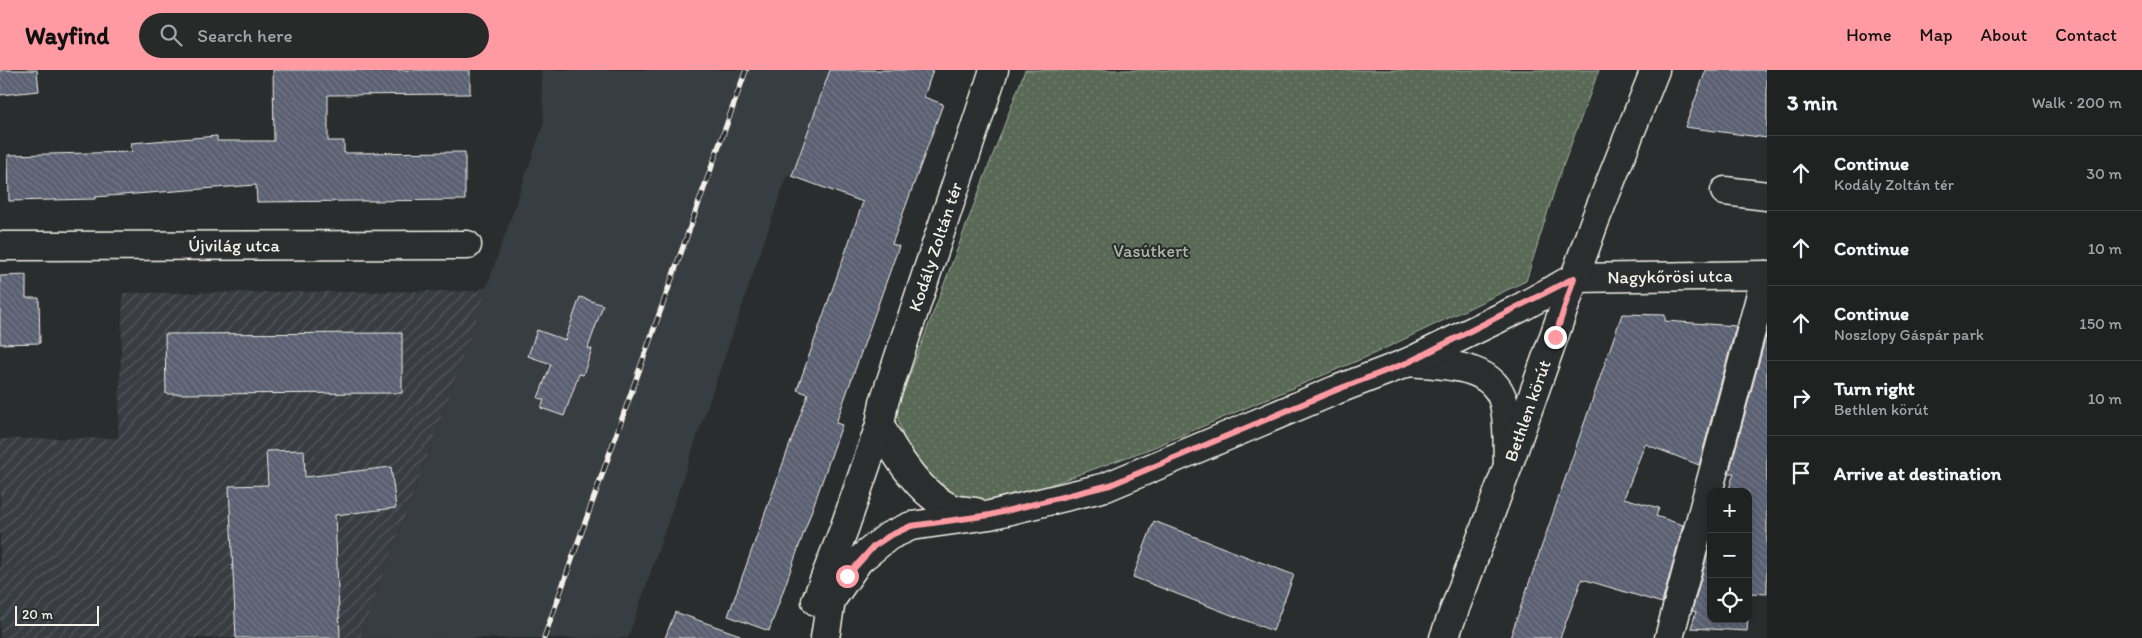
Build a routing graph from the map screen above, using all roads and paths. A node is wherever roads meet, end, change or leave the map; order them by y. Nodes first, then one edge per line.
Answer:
1 (994, 70) edge
2 (1655, 70) edge
3 (1725, 191) dead end
4 (1767, 196) edge
5 (0, 246) edge
6 (467, 246) dead end
7 (1767, 275) edge
8 (1574, 278) junction
9 (1409, 362) junction
10 (880, 425) junction
11 (1508, 466) junction
12 (990, 515) junction
13 (844, 529) junction
14 (847, 576) junction
15 (831, 600) junction
16 (808, 638) edge
17 (816, 638) edge
18 (825, 638) edge
19 (1444, 638) edge
20 (1669, 638) edge

1 - 10 street, Kodály Zoltán tér
2 - 8 street, Bethlen körút
3 - 4 street
5 - 6 street, Újvilág utca
7 - 8 street, Nagykőrösi utca
7 - 20 street
8 - 9 street
8 - 11 street, Bethlen körút
9 - 11 street
9 - 12 street
10 - 12 street
10 - 13 street, Kodály Zoltán tér
11 - 19 street, Bethlen körút
12 - 14 street
13 - 14 street, Kodály Zoltán tér
13 - 16 street, Kodály Zoltán tér
14 - 15 street
15 - 17 street
15 - 18 street

